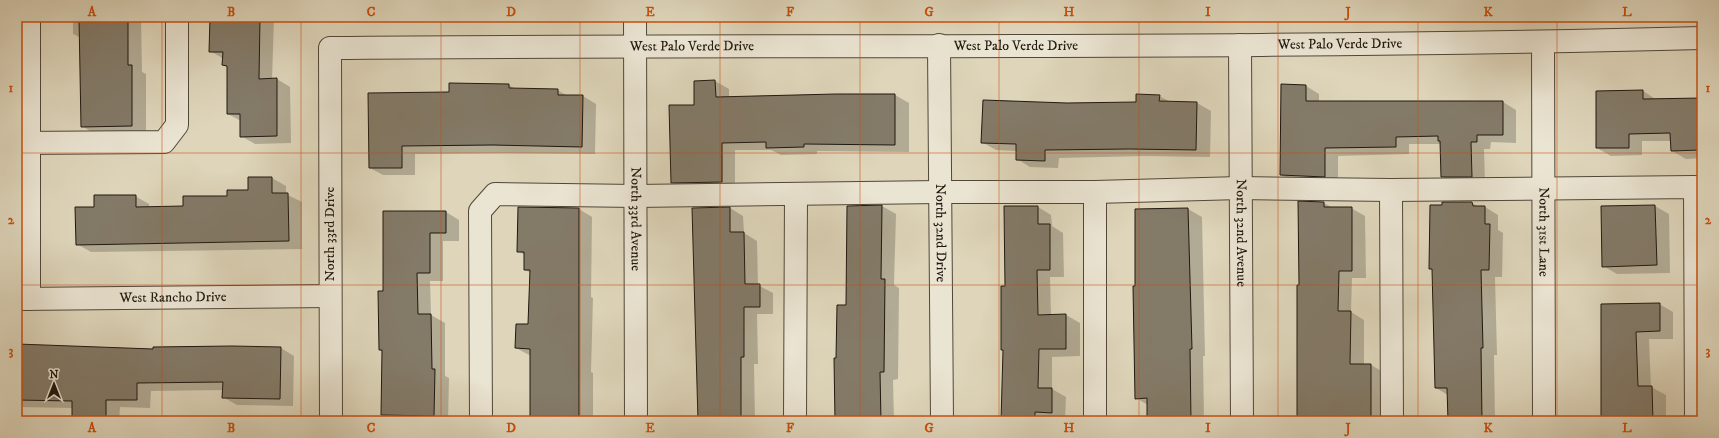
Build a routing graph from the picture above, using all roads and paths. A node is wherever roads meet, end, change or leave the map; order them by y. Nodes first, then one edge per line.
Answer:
1 (30, 17) edge
2 (177, 17) edge
3 (635, 17) edge
4 (1702, 38) edge
5 (1543, 42) junction
6 (635, 45) junction
7 (939, 45) junction
8 (1240, 45) junction
9 (330, 48) joint
10 (23, 143) edge
11 (1240, 188) junction
12 (1543, 188) junction
13 (1390, 190) junction
14 (940, 192) junction
15 (1095, 192) junction
16 (796, 195) junction
17 (636, 196) junction
18 (330, 296) junction
19 (23, 299) edge
20 (331, 421) edge
21 (481, 421) edge
22 (636, 421) edge
23 (795, 421) edge
24 (942, 421) edge
25 (1095, 421) edge
26 (1242, 421) edge
27 (1392, 421) edge
28 (1544, 421) edge
29 (1696, 421) edge

1 - 10 street
2 - 10 street
3 - 6 street, North 33rd Avenue
4 - 5 street, West Palo Verde Drive
5 - 8 street, West Palo Verde Drive
5 - 12 street, North 31st Lane
6 - 7 street, West Palo Verde Drive
6 - 9 street, West Palo Verde Drive
6 - 17 street, North 33rd Avenue
7 - 8 street, West Palo Verde Drive
7 - 14 street, North 32nd Drive
8 - 11 street, North 32nd Avenue
9 - 18 street, North 33rd Drive
10 - 19 street
11 - 13 street
11 - 15 street
11 - 26 street, North 32nd Avenue
12 - 13 street
12 - 28 street, North 31st Lane
12 - 29 street
13 - 27 street
14 - 15 street
14 - 16 street
14 - 24 street, North 32nd Drive
15 - 25 street
16 - 17 street
16 - 23 street
17 - 21 street
17 - 22 street, North 33rd Avenue
18 - 19 street, West Rancho Drive
18 - 20 street, North 33rd Drive

